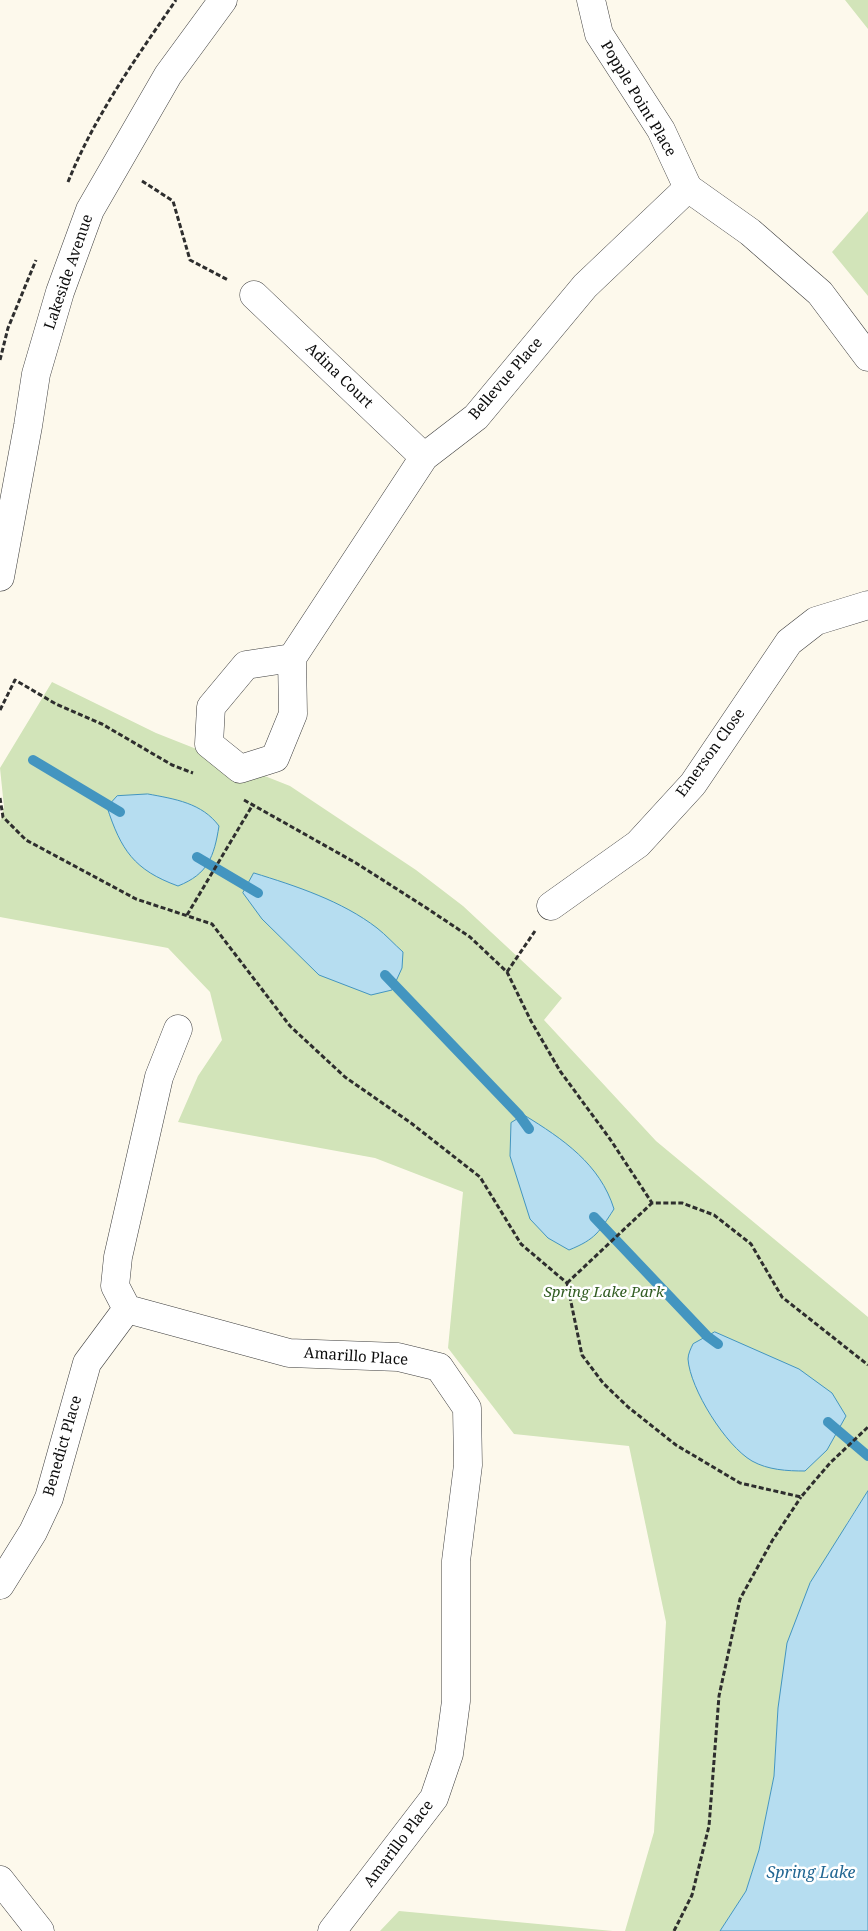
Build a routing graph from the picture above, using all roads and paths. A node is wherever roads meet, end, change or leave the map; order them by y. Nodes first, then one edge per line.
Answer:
1 (223, 0) edge
2 (591, 0) edge
3 (116, 164) junction
4 (688, 188) junction
5 (254, 295) joint
6 (868, 357) edge
7 (424, 457) junction
8 (0, 577) edge
9 (868, 605) edge
10 (292, 658) dead end
11 (0, 710) edge
12 (197, 776) dead end
13 (238, 796) dead end
14 (0, 798) edge
15 (252, 807) junction
16 (551, 906) joint
17 (187, 914) junction
18 (508, 972) junction
19 (178, 1029) dead end
20 (652, 1203) junction
21 (566, 1283) junction
22 (127, 1309) junction
23 (868, 1365) edge
24 (868, 1427) edge
25 (801, 1497) junction
26 (0, 1585) edge
27 (0, 1880) edge
28 (333, 1926) edge
29 (40, 1929) edge
30 (674, 1931) edge

1 - 3 street, Lakeside Avenue
2 - 4 street, Popple Point Place
3 - 5 path
3 - 8 street, Lakeside Avenue
4 - 6 street, Popple Point Place
4 - 7 street, Bellevue Place
5 - 7 street, Adina Court
7 - 10 street, Bellevue Place
9 - 16 street, Emerson Close
11 - 12 path
13 - 15 path
14 - 17 path
15 - 17 path
15 - 18 path
16 - 18 path
17 - 21 path
18 - 20 path
19 - 22 street
20 - 21 path
20 - 23 path
21 - 25 path
22 - 26 street, Benedict Place
22 - 28 street, Amarillo Place
24 - 25 path
25 - 30 path
27 - 29 street

